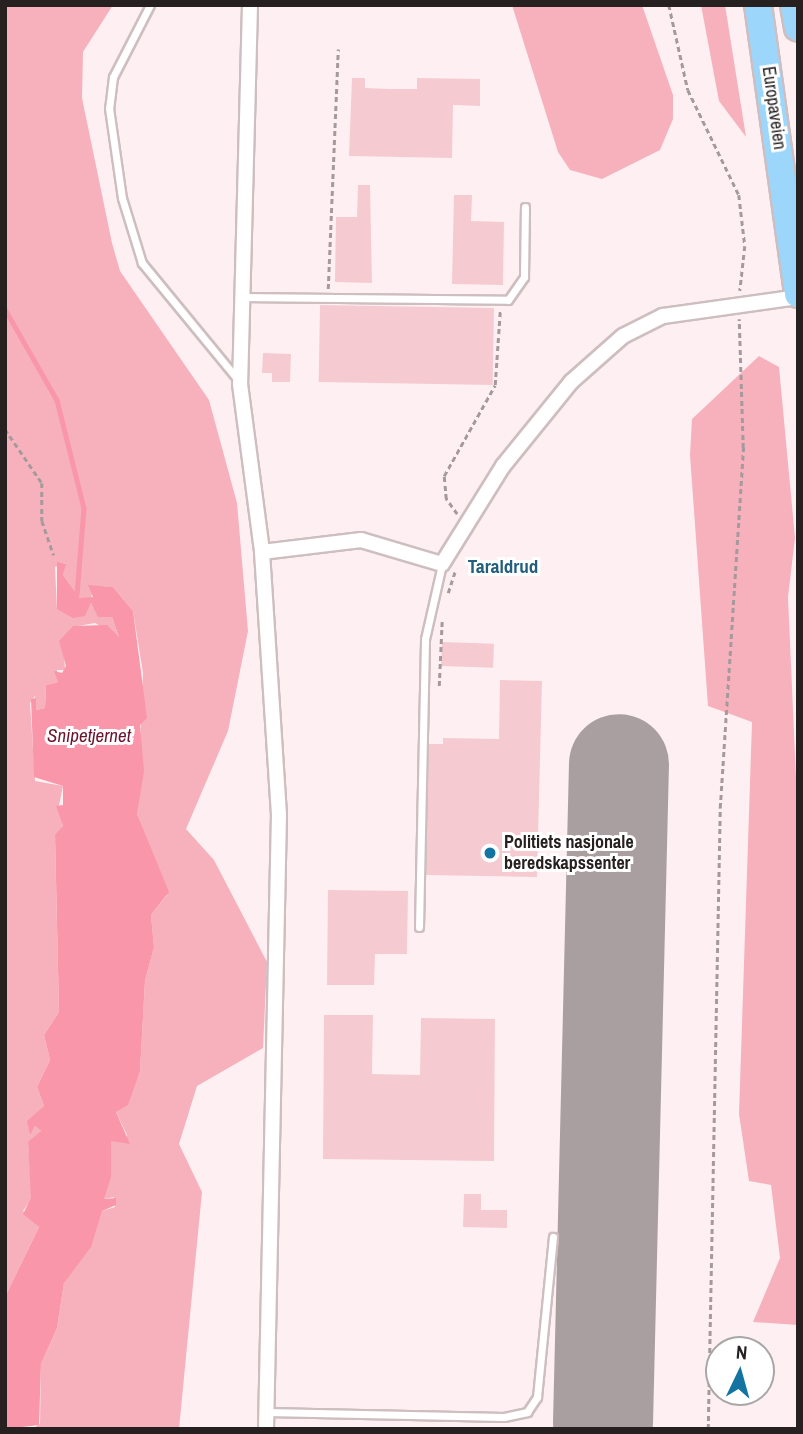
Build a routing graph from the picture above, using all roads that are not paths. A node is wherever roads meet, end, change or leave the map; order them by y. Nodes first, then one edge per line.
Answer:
1 (150, 5) edge
2 (250, 5) edge
3 (758, 5) edge
4 (794, 5) edge
5 (798, 28) edge
6 (525, 207) dead end
7 (798, 296) edge
8 (239, 297) junction
9 (240, 384) junction
10 (262, 552) junction
11 (442, 564) junction
12 (419, 927) dead end
13 (552, 1237) dead end
14 (267, 1412) junction
15 (266, 1429) edge

1 - 9 lane
2 - 8 street
3 - 7 highway, Europaveien
4 - 5 highway
6 - 8 lane
7 - 11 street
8 - 9 street
9 - 10 street
10 - 11 street
10 - 14 street
11 - 12 lane
13 - 14 lane
14 - 15 street

